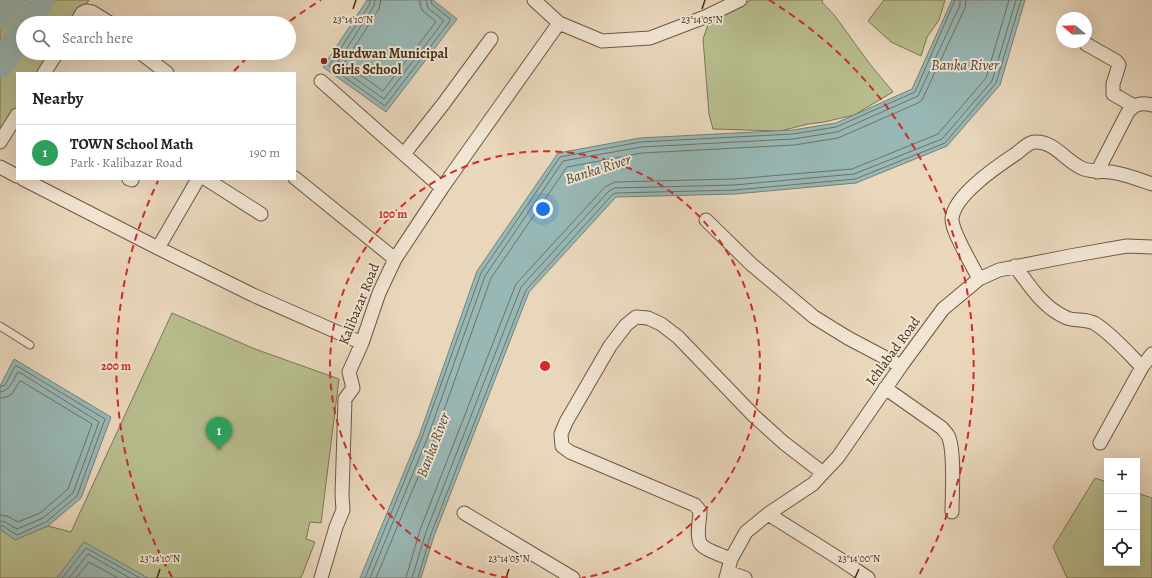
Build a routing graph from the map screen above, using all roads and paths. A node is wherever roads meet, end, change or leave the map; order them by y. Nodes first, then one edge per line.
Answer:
1 (534, 0) edge
2 (740, 0) edge
3 (80, 16) edge
4 (99, 16) edge
5 (560, 23) junction
6 (491, 39) dead end
7 (1092, 47) edge
8 (52, 60) edge
9 (150, 60) edge
10 (45, 72) edge
11 (166, 72) edge
12 (321, 81) dead end
13 (1152, 105) edge
14 (1134, 106) junction
15 (16, 117) edge
16 (0, 142) edge
17 (404, 154) junction
18 (0, 167) edge
19 (1097, 172) junction
20 (16, 175) edge
21 (296, 179) edge
22 (25, 180) edge
23 (197, 180) edge
24 (208, 180) edge
25 (1152, 184) edge
26 (442, 188) junction
27 (261, 214) dead end
28 (706, 220) dead end
29 (1152, 247) edge
30 (158, 248) junction
31 (395, 259) junction
32 (1015, 266) junction
33 (979, 279) junction
34 (0, 326) edge
35 (362, 342) junction
36 (30, 345) dead end
37 (1152, 354) edge
38 (901, 366) junction
39 (1142, 367) junction
40 (885, 388) junction
41 (1100, 443) dead end
42 (823, 473) junction
43 (952, 512) dead end
44 (464, 513) dead end
45 (768, 514) junction
46 (731, 559) junction
47 (727, 575) edge
48 (321, 578) edge
49 (573, 578) edge
50 (745, 578) edge
51 (868, 578) edge

1 - 5 street
2 - 5 street
3 - 4 street
5 - 26 street, Kalibazar Road
6 - 17 street
7 - 14 street
8 - 10 street
9 - 11 street
12 - 17 street
13 - 14 street
14 - 19 street
15 - 16 street
17 - 26 street
18 - 20 street
19 - 25 street
19 - 33 street
21 - 31 street
22 - 30 street
23 - 30 street
24 - 27 street
26 - 31 street, Kalibazar Road
28 - 38 street
29 - 32 street, Ichlabad Road
30 - 35 street
31 - 35 street, Kalibazar Road
32 - 33 street, Ichlabad Road
32 - 39 street
33 - 38 street, Ichlabad Road
34 - 36 lane
35 - 48 street, Kalibazar Road
37 - 39 street
38 - 40 street, Ichlabad Road
39 - 41 street
40 - 42 street, Ichlabad Road
40 - 43 street
42 - 45 street, Ichlabad Road
42 - 46 street
44 - 49 street
45 - 46 street, Ichlabad Road
45 - 51 street
46 - 47 street, Ichlabad Road
47 - 50 street

